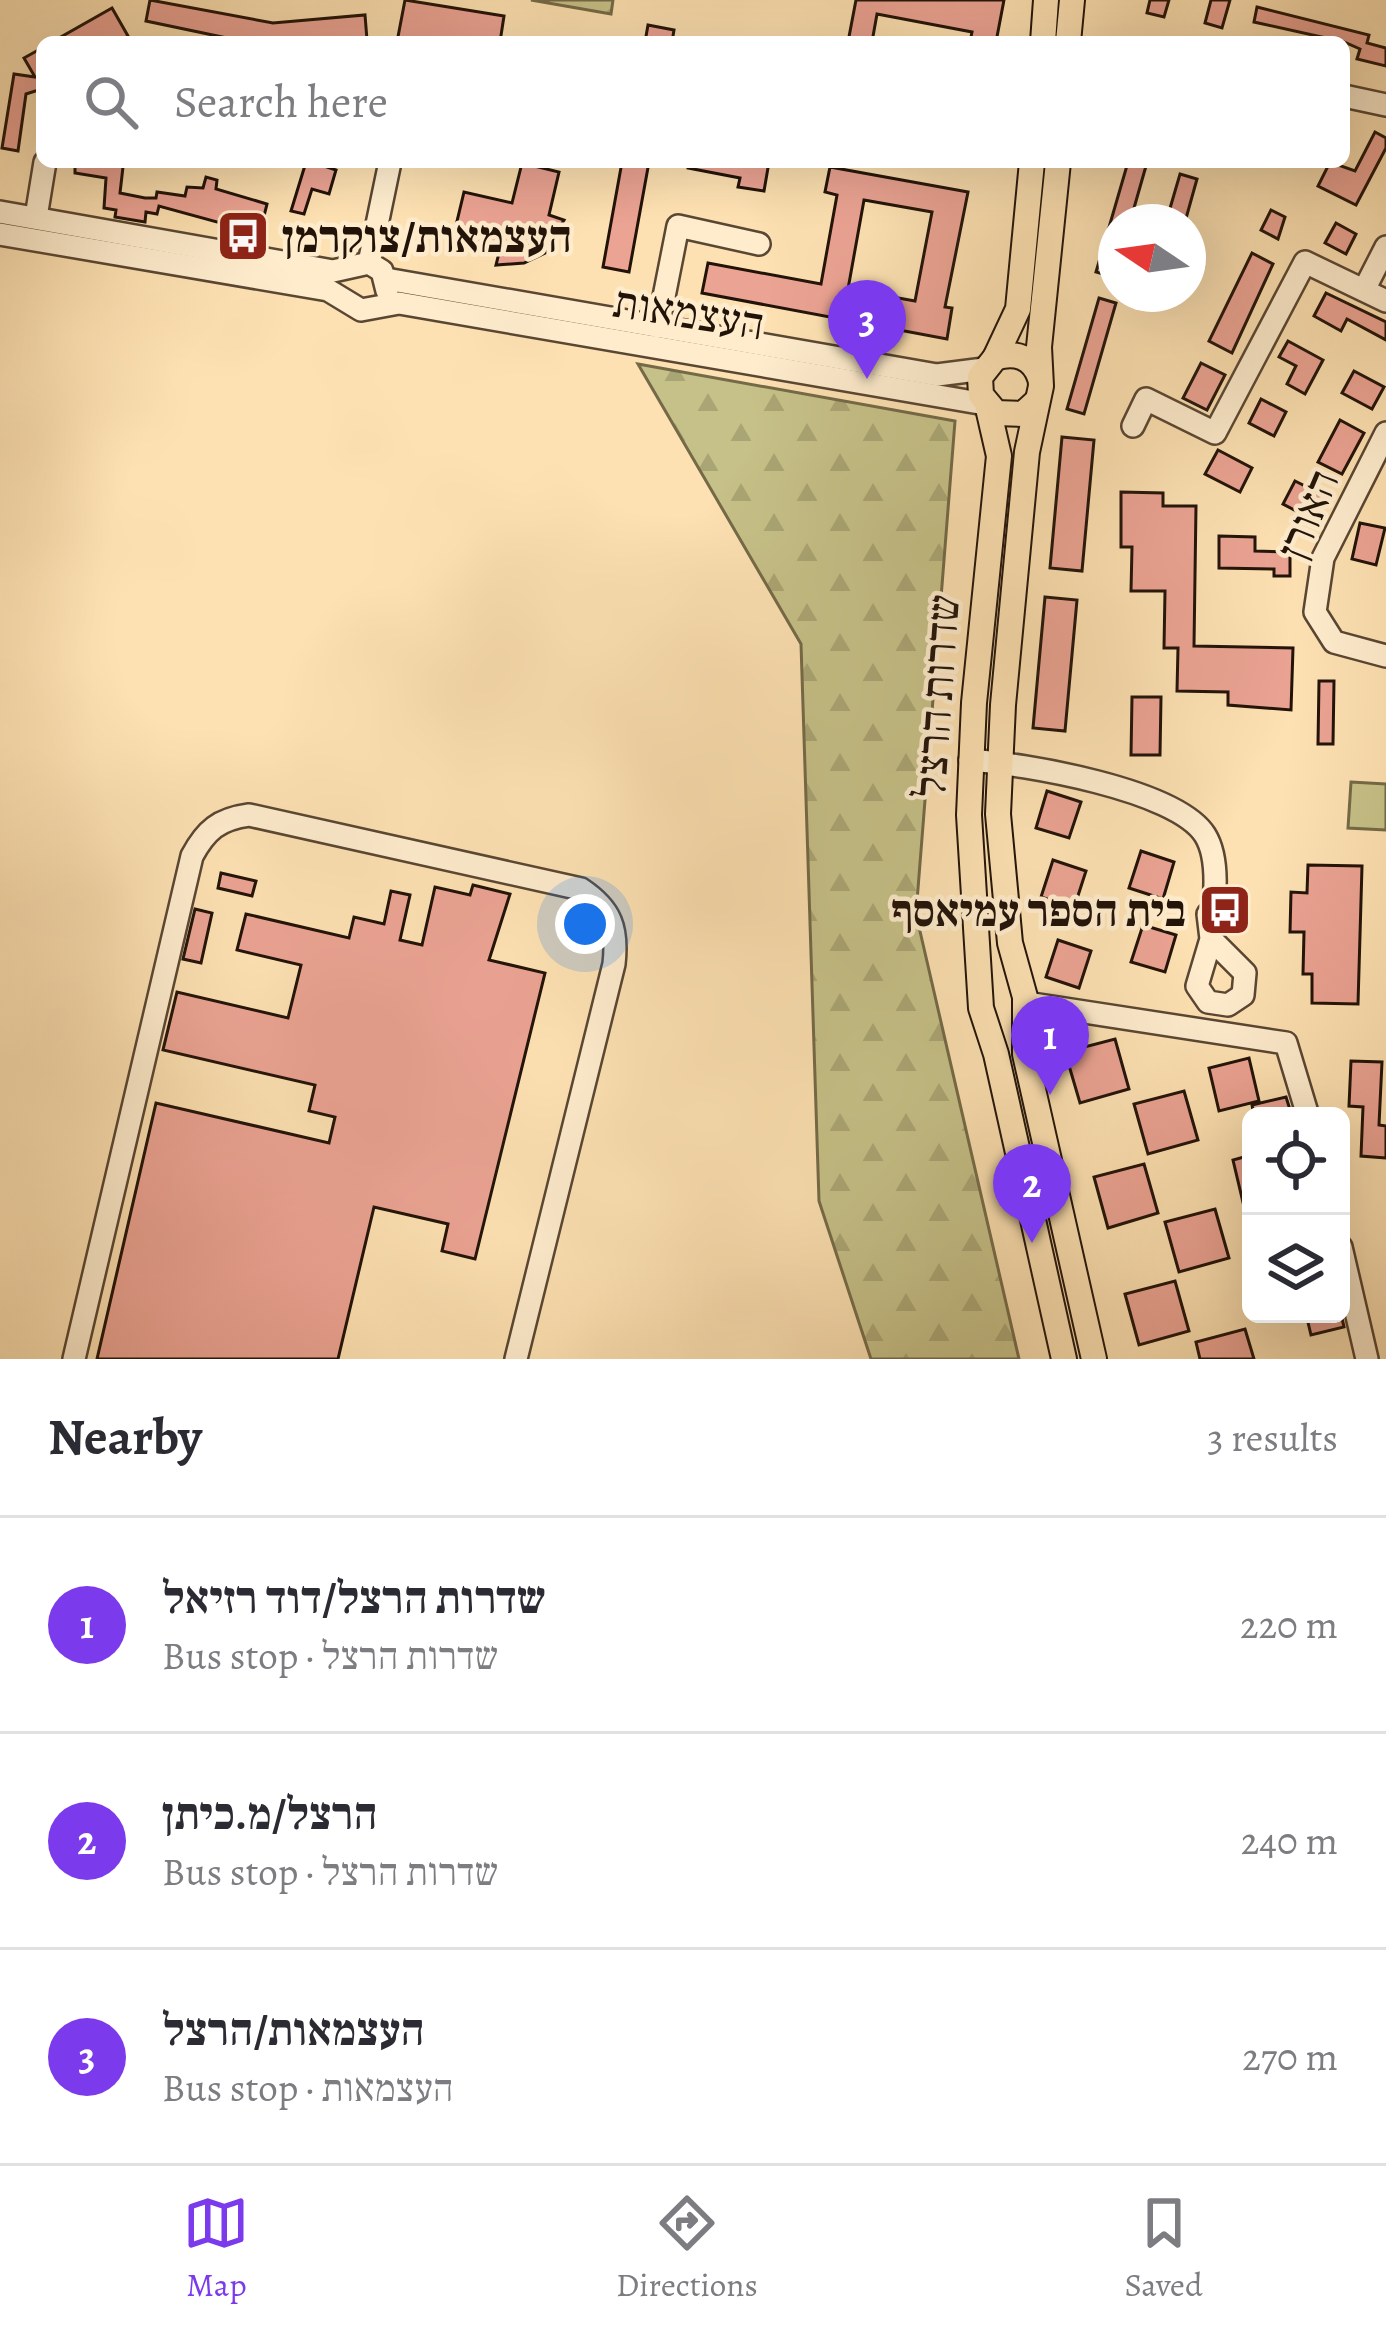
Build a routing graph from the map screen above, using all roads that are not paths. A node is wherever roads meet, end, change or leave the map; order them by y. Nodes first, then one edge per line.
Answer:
1 (1046, 0) edge
2 (1075, 0) edge
3 (1043, 36) edge
4 (1069, 36) edge
5 (1350, 97) edge
6 (1386, 105) edge
7 (45, 168) edge
8 (389, 168) edge
9 (1031, 168) edge
10 (1057, 168) edge
11 (0, 212) edge
12 (37, 217) junction
13 (0, 234) edge
14 (759, 244) dead end
15 (1386, 247) edge
16 (369, 263) junction
17 (346, 270) junction
18 (386, 279) junction
19 (1364, 290) junction
20 (342, 297) junction
21 (1386, 301) edge
22 (380, 304) junction
23 (658, 327) junction
24 (990, 363) junction
25 (1039, 390) junction
26 (987, 406) junction
27 (1133, 426) dead end
28 (1386, 433) edge
29 (1386, 656) edge
30 (970, 760) junction
31 (999, 762) junction
32 (1211, 933) dead end
33 (1018, 976) junction
34 (980, 992) junction
35 (1026, 1012) junction
36 (987, 1026) junction
37 (1305, 1107) edge
38 (1350, 1286) edge
39 (74, 1359) edge
40 (516, 1359) edge
41 (1064, 1359) edge
42 (1094, 1359) edge
43 (1367, 1359) edge

1 - 3 main road
2 - 4 main road
5 - 6 street
7 - 12 street
8 - 16 street
9 - 24 main road
10 - 25 main road, שדרות הרצל
11 - 12 street
12 - 17 street
13 - 20 street
14 - 23 street
15 - 19 street
16 - 17 street
16 - 18 street
17 - 20 street
18 - 22 street
18 - 23 street, העצמאות
19 - 21 street
19 - 27 street
20 - 22 street
22 - 26 street, העצמאות
23 - 24 street, העצמאות
24 - 25 main road
24 - 26 main road
25 - 26 main road
25 - 31 main road, שדרות הרצל
26 - 30 main road, שדרות הרצל
28 - 29 street, האורן
30 - 31 street
30 - 34 main road, שדרות הרצל
31 - 32 street
31 - 33 main road, שדרות הרצל
33 - 34 main road
33 - 35 main road
34 - 36 main road
35 - 36 main road
35 - 37 street
35 - 42 main road
36 - 41 main road
38 - 43 street
39 - 40 street

